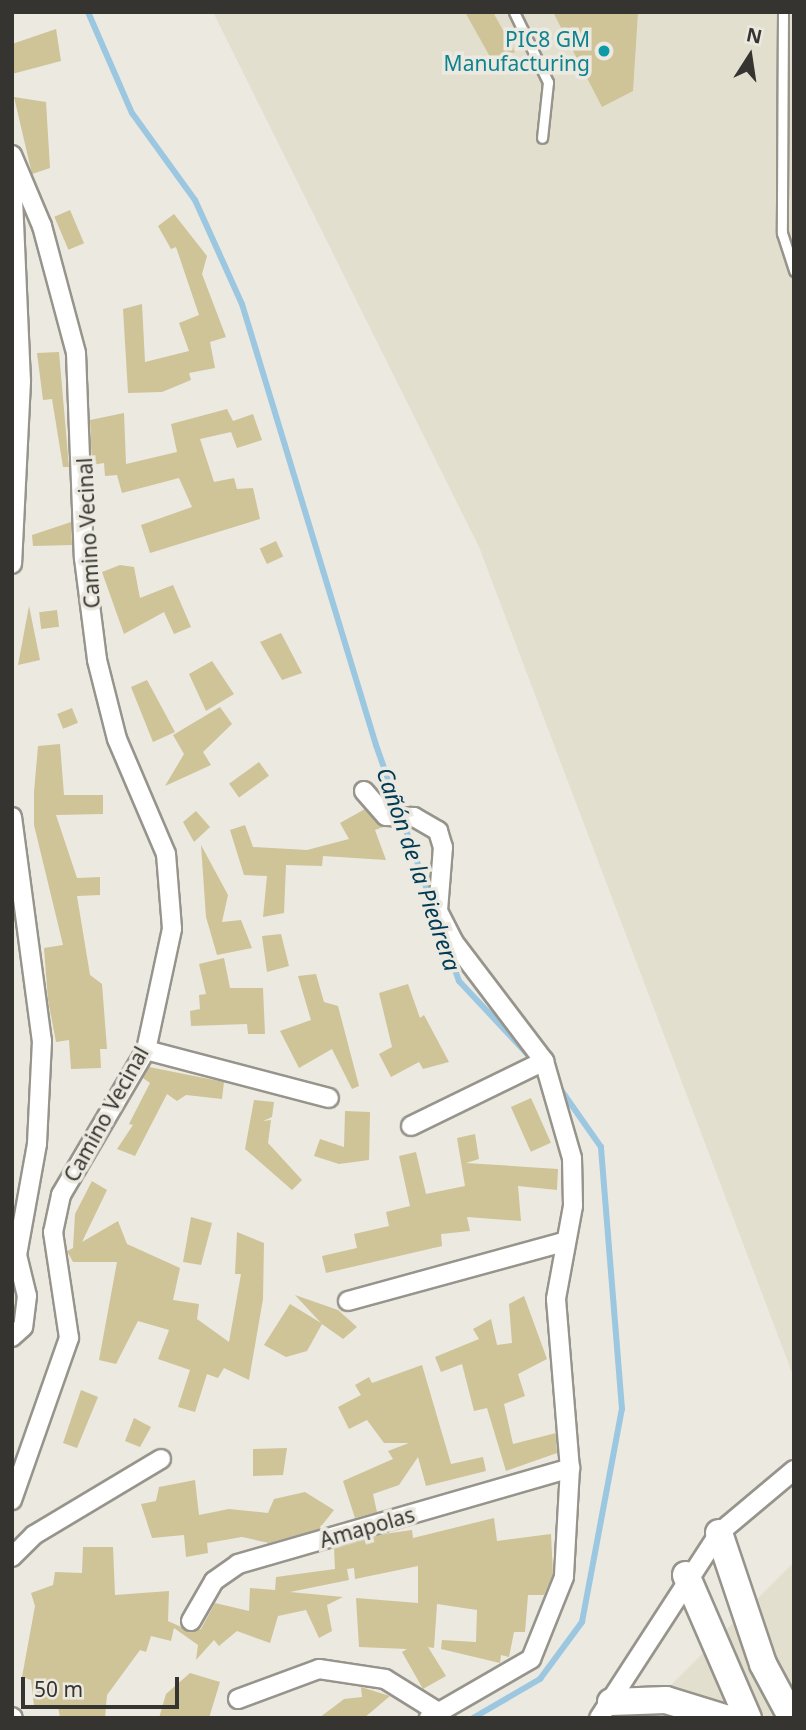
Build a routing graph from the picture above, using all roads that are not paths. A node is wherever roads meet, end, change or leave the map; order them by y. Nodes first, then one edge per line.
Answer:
1 (514, 12) edge
2 (783, 12) edge
3 (542, 138) dead end
4 (12, 155) edge
5 (12, 176) edge
6 (794, 271) edge
7 (12, 564) edge
8 (364, 791) dead end
9 (12, 817) edge
10 (146, 1050) junction
11 (544, 1061) junction
12 (329, 1098) dead end
13 (411, 1126) dead end
14 (562, 1242) junction
15 (348, 1301) dead end
16 (12, 1336) edge
17 (161, 1459) dead end
18 (569, 1468) junction
19 (794, 1470) edge
20 (12, 1500) edge
21 (719, 1533) junction
22 (12, 1557) edge
23 (686, 1575) junction
24 (191, 1621) dead end
25 (238, 1699) dead end
26 (605, 1710) edge
27 (434, 1715) edge
28 (725, 1718) edge
29 (748, 1718) edge
30 (793, 1718) edge

1 - 3 lane
2 - 6 lane
4 - 10 street, Camino Vecinal
5 - 7 street
8 - 11 street
9 - 16 street
10 - 12 street
10 - 20 street, Camino Vecinal
11 - 13 street
11 - 14 street
14 - 15 street
14 - 18 street
17 - 22 street
18 - 24 street, Amapolas
18 - 27 street
19 - 21 street
21 - 23 street
21 - 30 main road
23 - 26 street
23 - 29 main road
25 - 27 street
26 - 28 main road

